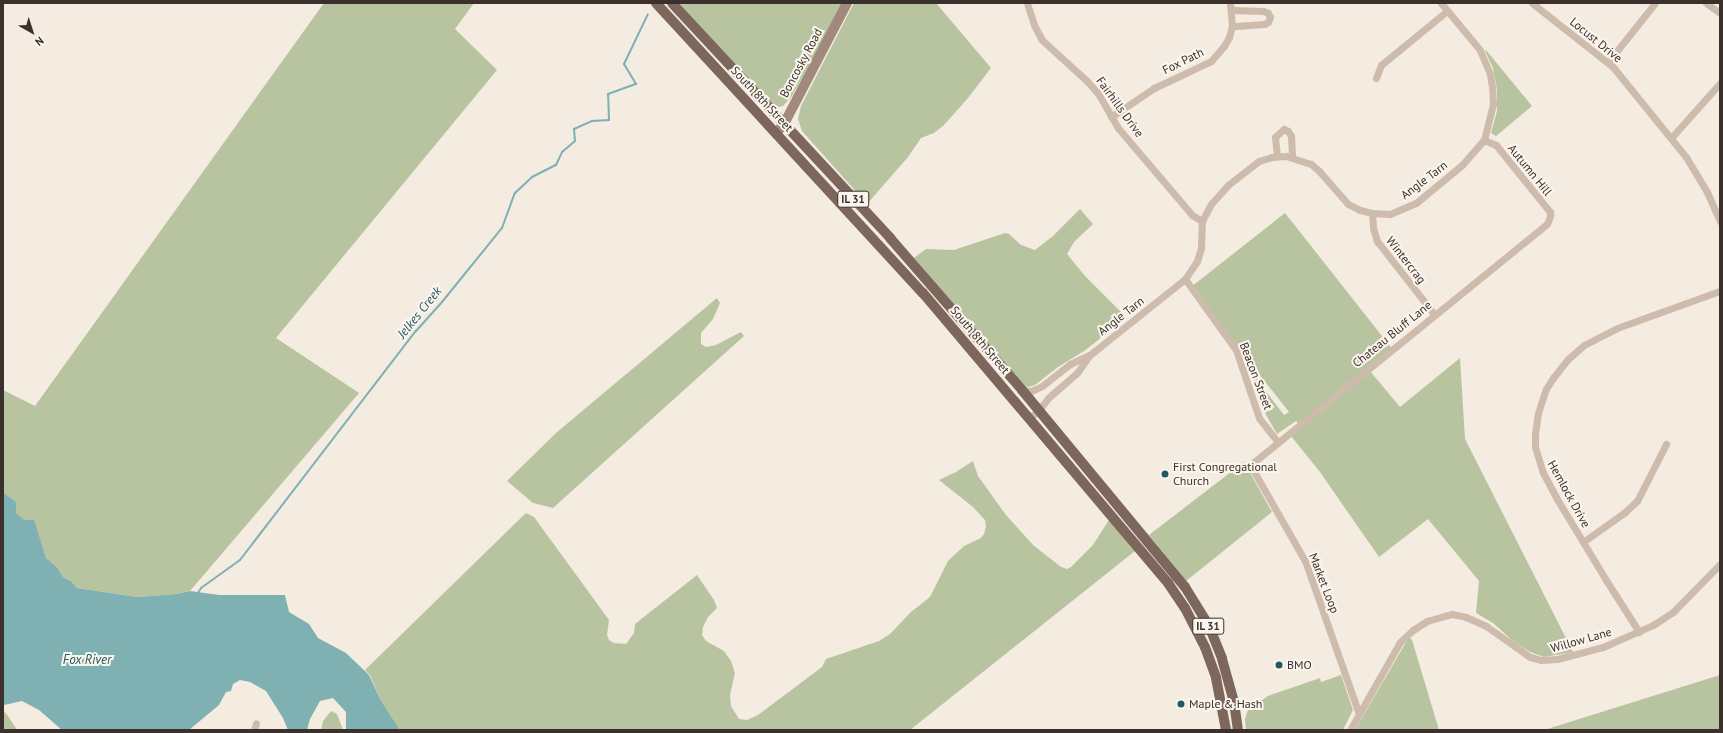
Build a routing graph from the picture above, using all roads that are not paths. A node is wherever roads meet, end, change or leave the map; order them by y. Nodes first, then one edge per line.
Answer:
1 (656, 3) edge
2 (672, 3) edge
3 (847, 3) edge
4 (1027, 3) edge
5 (1441, 3) edge
6 (1532, 3) edge
7 (1655, 3) edge
8 (1706, 3) edge
9 (1231, 7) edge
10 (1447, 11) junction
11 (1720, 13) edge
12 (1232, 26) junction
13 (1608, 62) junction
14 (1376, 78) dead end
15 (1720, 82) edge
16 (1111, 117) junction
17 (784, 124) junction
18 (776, 133) junction
19 (1671, 138) junction
20 (1484, 140) junction
21 (1277, 156) junction
22 (1292, 157) junction
23 (1372, 214) junction
24 (1549, 220) joint
25 (1202, 221) junction
26 (1720, 221) edge
27 (1185, 279) junction
28 (1720, 292) edge
29 (1434, 314) junction
30 (1091, 354) junction
31 (1022, 390) junction
32 (1038, 411) junction
33 (1028, 418) junction
34 (1278, 442) junction
35 (1666, 444) dead end
36 (1252, 468) joint
37 (1583, 542) junction
38 (1720, 564) edge
39 (1639, 632) junction
40 (1359, 714) junction
41 (1226, 730) edge
42 (1238, 730) edge
43 (1350, 730) edge

1 - 18 main road, South 8th Street
2 - 17 main road, South 8th Street / IL 31
3 - 17 street, Boncosky Road
4 - 16 street, Fairhills Drive
5 - 10 street, Angle Tarn
6 - 13 street, Locust Drive
7 - 13 street
8 - 11 street
9 - 12 street, Fox Path
9 - 12 street
10 - 14 street
10 - 20 street, Angle Tarn
12 - 16 street, Fox Path
13 - 19 street, Locust Drive
15 - 19 street
16 - 25 street, Fairhills Drive
17 - 18 street, Boncosky Road
17 - 31 main road, South 8th Street / IL 31
18 - 33 main road, South 8th Street
19 - 26 street, Locust Drive
20 - 23 street, Angle Tarn
20 - 24 street, Autumn Hill
21 - 22 street, Angle Tarn
21 - 22 street
21 - 25 street, Angle Tarn
22 - 23 street, Angle Tarn
23 - 29 street, Wintercrag
24 - 29 street, Chateau Bluff Lane
25 - 27 street, Angle Tarn
27 - 30 street, Angle Tarn
27 - 34 street, Beacon Street
28 - 37 street, Hemlock Drive
29 - 34 street, Chateau Bluff Lane
30 - 31 street, Angle Tarn
30 - 32 street, Angle Tarn
31 - 32 main road, South 8th Street / IL 31
32 - 33 street, Angle Tarn
32 - 42 main road, South 8th Street / IL 31
33 - 41 main road, South 8th Street
34 - 36 street, Chateau Bluff Lane
35 - 37 street
36 - 40 street, Market Loop
37 - 39 street, Hemlock Drive
38 - 39 street, Willow Lane
39 - 40 street, Willow Lane
40 - 43 street, Willow Lane

